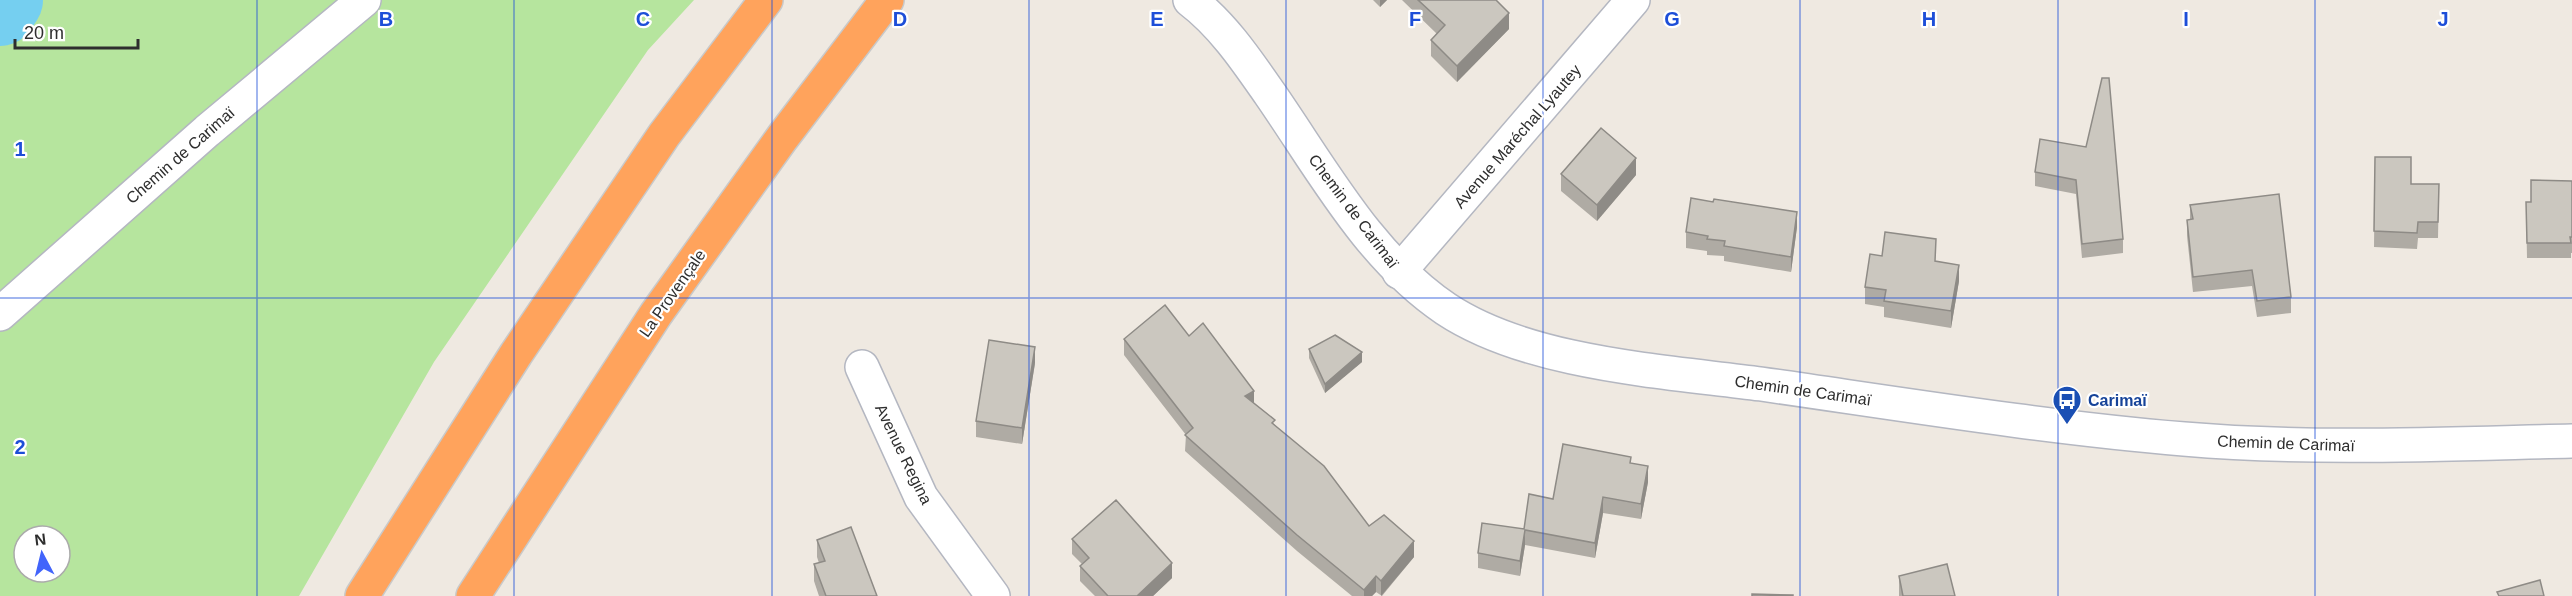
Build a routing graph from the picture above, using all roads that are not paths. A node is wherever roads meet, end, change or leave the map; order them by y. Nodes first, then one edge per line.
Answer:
1 (364, 0) edge
2 (766, 0) edge
3 (887, 0) edge
4 (1190, 0) edge
5 (1634, 0) edge
6 (1399, 272) junction
7 (0, 314) edge
8 (862, 367) dead end
9 (2572, 441) edge
10 (362, 596) edge
11 (473, 596) edge
12 (993, 596) edge

1 - 7 street, Chemin de Carimaï
2 - 10 highway
3 - 11 highway, La Provençale
4 - 6 street, Chemin de Carimaï
5 - 6 street, Avenue Maréchal Lyautey
6 - 9 street, Chemin de Carimaï
8 - 12 street, Avenue Regina

